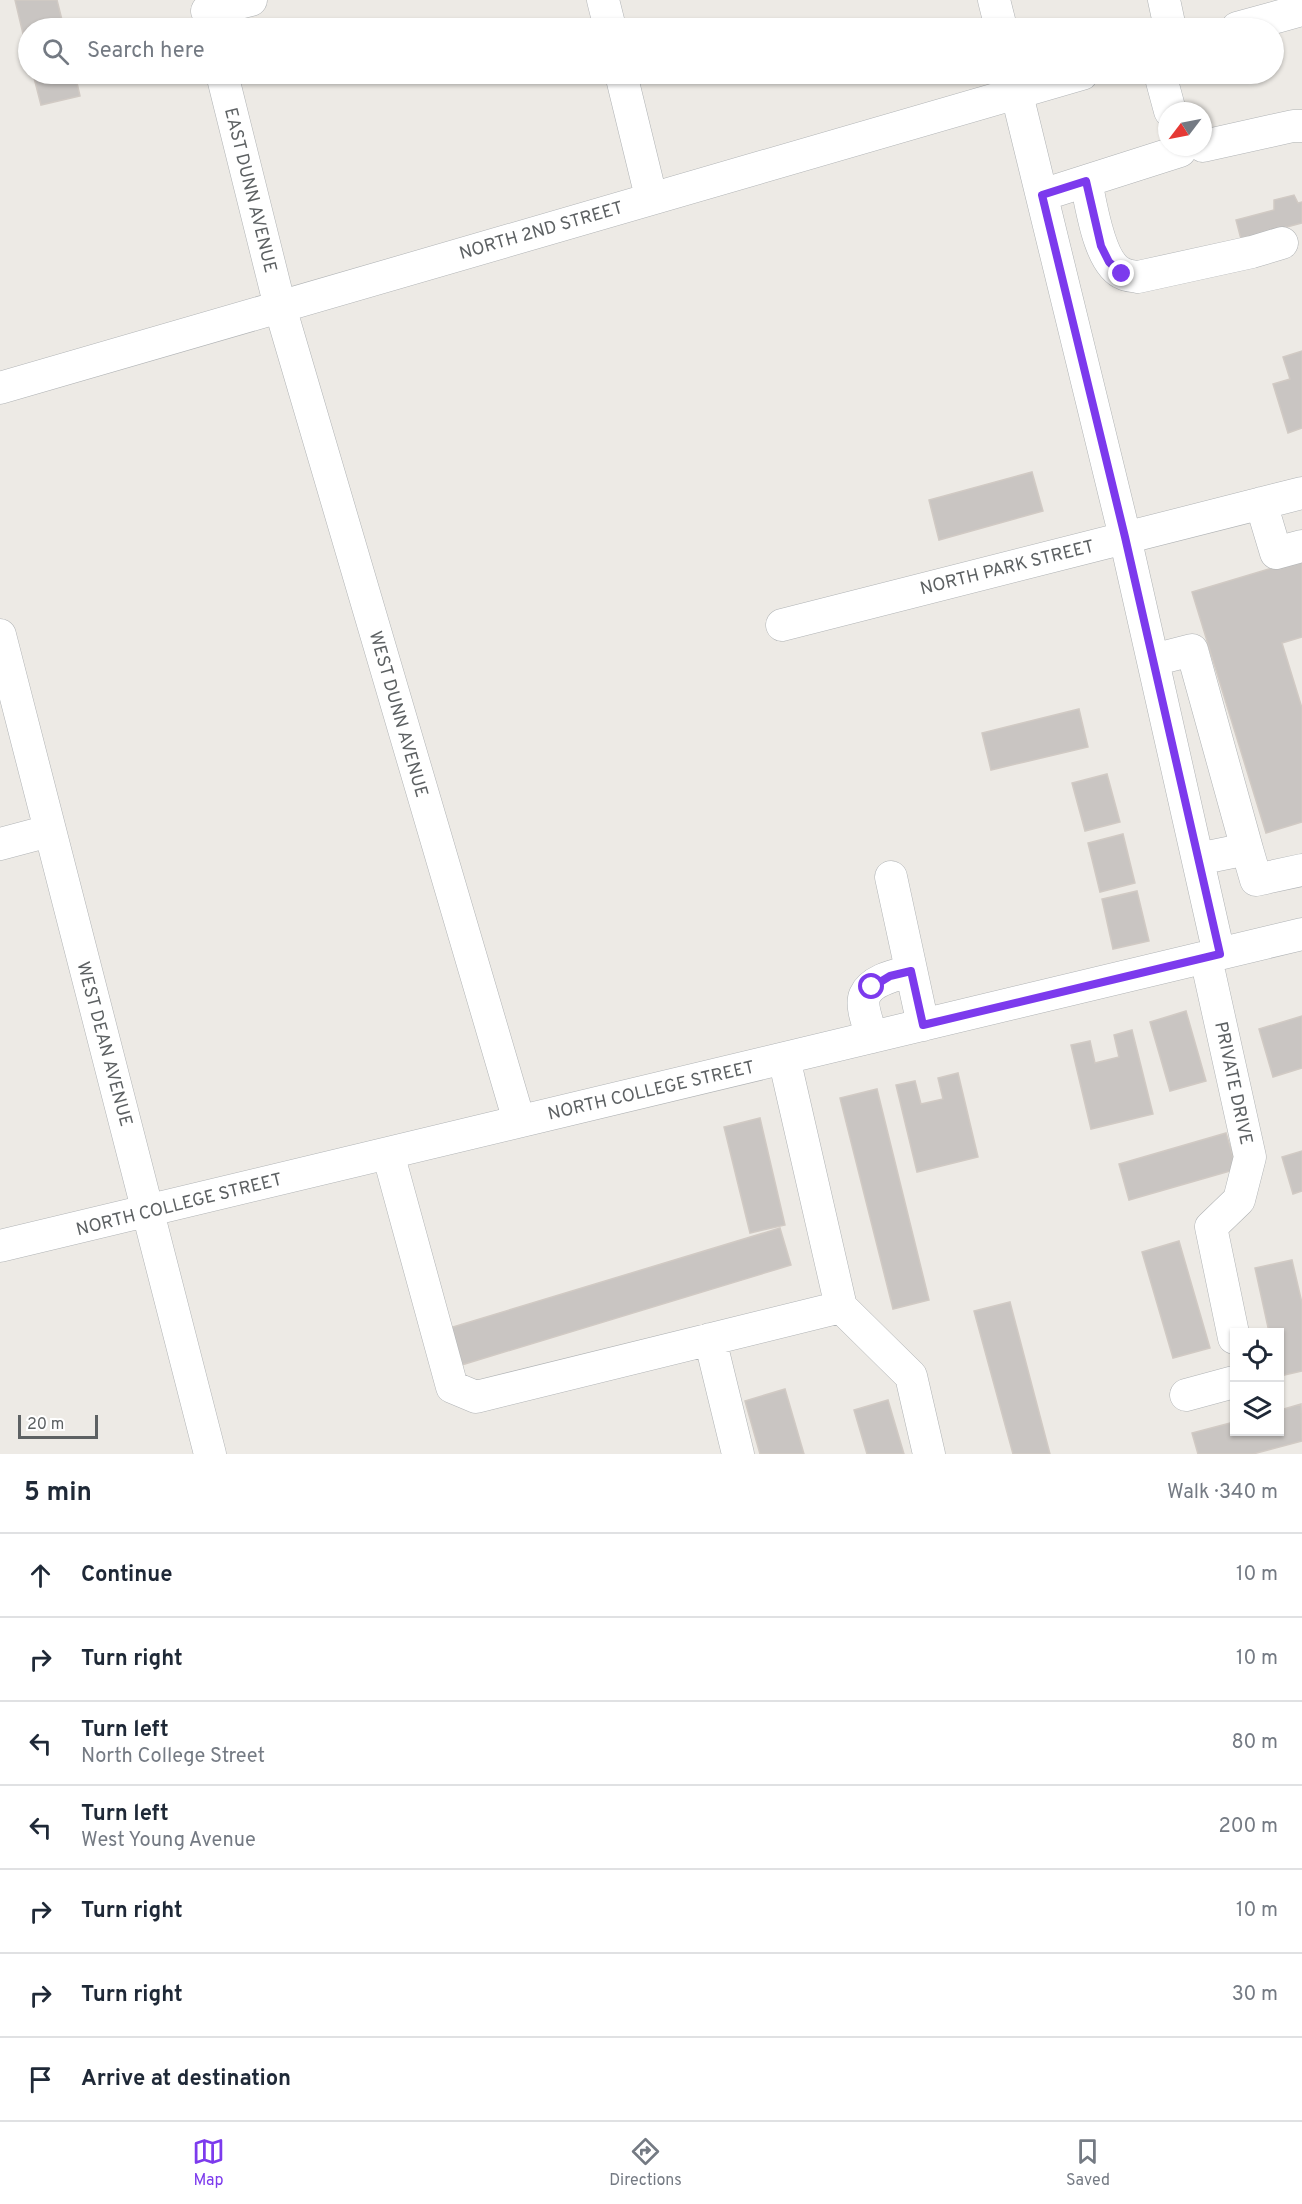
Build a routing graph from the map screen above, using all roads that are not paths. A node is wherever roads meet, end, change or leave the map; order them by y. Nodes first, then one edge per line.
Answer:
1 (251, 0) edge
2 (603, 0) edge
3 (994, 0) edge
4 (1164, 0) edge
5 (1266, 10) edge
6 (1302, 10) edge
7 (207, 13) edge
8 (608, 18) edge
9 (998, 18) edge
10 (1168, 18) edge
11 (1253, 18) edge
12 (224, 84) edge
13 (623, 84) edge
14 (1011, 84) edge
15 (1014, 84) edge
16 (1163, 84) edge
17 (1168, 102) edge
18 (1297, 126) edge
19 (1212, 143) edge
20 (1165, 156) edge
21 (1086, 181) junction
22 (1042, 195) junction
23 (651, 197) junction
24 (1294, 239) edge
25 (280, 307) junction
26 (0, 388) edge
27 (1302, 493) edge
28 (1261, 504) junction
29 (1125, 537) junction
30 (1302, 546) edge
31 (782, 625) dead end
32 (2, 651) edge
33 (1153, 660) junction
34 (49, 831) junction
35 (0, 844) edge
36 (1247, 849) junction
37 (1198, 859) junction
38 (1302, 870) edge
39 (891, 877) dead end
40 (1302, 934) edge
41 (1213, 956) junction
42 (911, 971) junction
43 (923, 1025) junction
44 (872, 1037) junction
45 (783, 1058) junction
46 (519, 1121) junction
47 (388, 1153) junction
48 (150, 1212) junction
49 (0, 1246) edge
50 (841, 1307) junction
51 (1232, 1328) edge
52 (710, 1339) junction
53 (1230, 1383) edge
54 (1186, 1395) dead end
55 (210, 1454) edge
56 (738, 1454) edge
57 (928, 1454) edge

1 - 7 street
2 - 8 street
3 - 9 street
4 - 10 street
5 - 6 street
5 - 11 street
12 - 25 street, EAST DUNN AVENUE
13 - 23 street
14 - 23 street, NORTH 2ND STREET
15 - 22 street
16 - 17 street
18 - 19 street
20 - 21 street
21 - 22 street
21 - 24 street
22 - 29 street
23 - 25 street, NORTH 2ND STREET
25 - 26 street, NORTH 2ND STREET
25 - 46 street, WEST DUNN AVENUE
27 - 28 street, NORTH PARK STREET
28 - 29 street, NORTH PARK STREET
28 - 30 street
29 - 31 street, NORTH PARK STREET
29 - 33 street
32 - 34 street, WEST DEAN AVENUE
33 - 36 street
33 - 37 street
34 - 35 street
34 - 48 street, WEST DEAN AVENUE
36 - 37 street
36 - 38 street
37 - 41 street
39 - 42 street
40 - 41 street, NORTH COLLEGE STREET
41 - 43 street, NORTH COLLEGE STREET
41 - 51 street, PRIVATE DRIVE
42 - 43 street
42 - 44 street
43 - 44 street, NORTH COLLEGE STREET
44 - 45 street, NORTH COLLEGE STREET
45 - 46 street, NORTH COLLEGE STREET
45 - 50 street
46 - 47 street, NORTH COLLEGE STREET
47 - 48 street, NORTH COLLEGE STREET
47 - 52 street
48 - 49 street, NORTH COLLEGE STREET
48 - 55 street, WEST DEAN AVENUE
50 - 52 street
50 - 57 street
52 - 56 street
53 - 54 street

